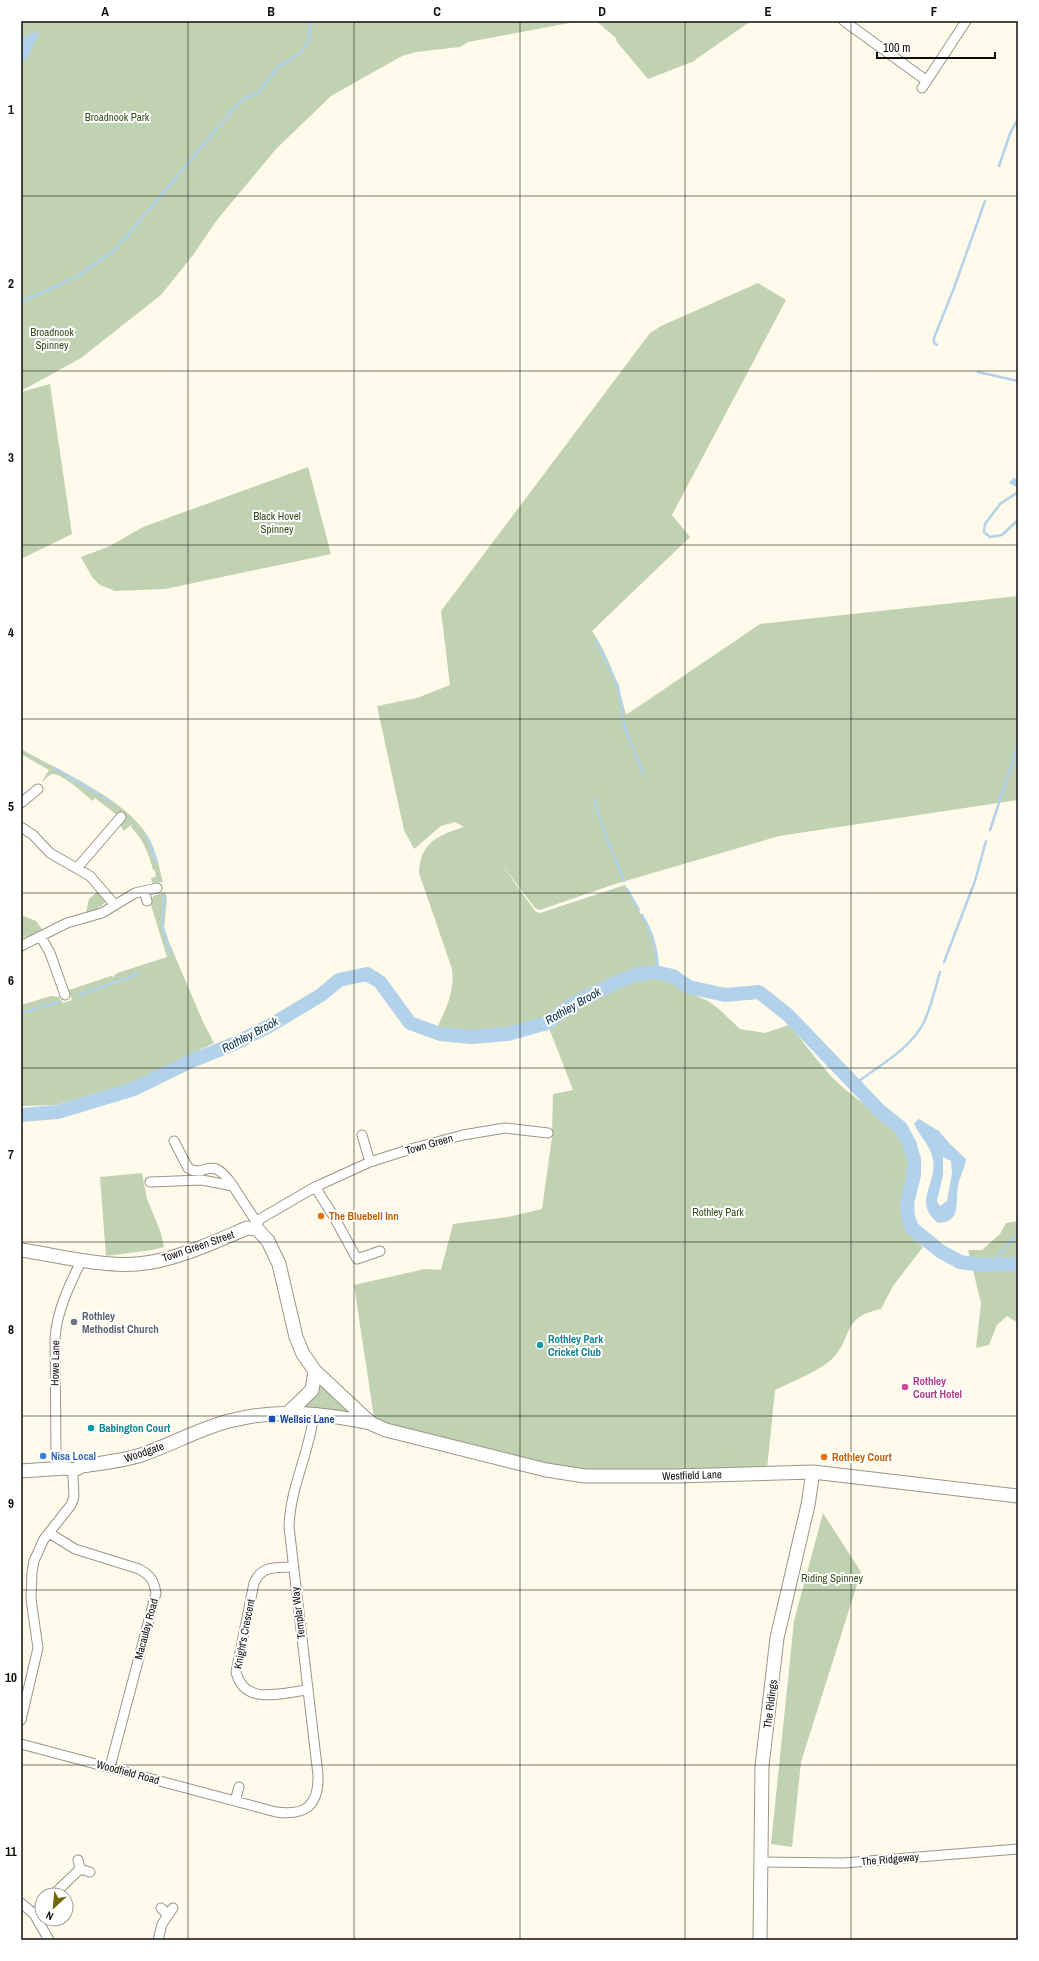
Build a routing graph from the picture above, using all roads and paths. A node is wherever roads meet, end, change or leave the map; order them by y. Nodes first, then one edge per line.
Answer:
1 (844, 21) edge
2 (966, 21) edge
3 (38, 789) dead end
4 (22, 801) edge
5 (121, 817) dead end
6 (21, 827) edge
7 (77, 868) junction
8 (157, 888) dead end
9 (144, 891) junction
10 (146, 901) dead end
11 (115, 905) junction
12 (41, 936) junction
13 (21, 946) edge
14 (60, 992) dead end
15 (548, 1133) dead end
16 (362, 1134) dead end
17 (174, 1146) dead end
18 (370, 1162) junction
19 (150, 1182) dead end
20 (233, 1186) junction
21 (315, 1187) junction
22 (256, 1225) junction
23 (21, 1250) edge
24 (380, 1250) dead end
25 (82, 1259) junction
26 (315, 1371) junction
27 (288, 1413) junction
28 (314, 1413) junction
29 (372, 1424) junction
30 (70, 1469) junction
31 (21, 1471) edge
32 (813, 1472) junction
33 (1018, 1496) edge
34 (49, 1532) junction
35 (293, 1567) junction
36 (307, 1690) junction
37 (21, 1720) edge
38 (21, 1744) edge
39 (110, 1767) junction
40 (238, 1787) dead end
41 (235, 1801) junction
42 (304, 1810) joint
43 (1018, 1849) edge
44 (761, 1862) junction
45 (90, 1872) dead end
46 (60, 1887) edge
47 (21, 1903) edge
48 (161, 1908) dead end
49 (34, 1914) edge
50 (42, 1927) edge
51 (49, 1940) edge
52 (158, 1940) edge
53 (760, 1940) edge

1 - 2 street
3 - 4 street
5 - 7 street
6 - 7 street
7 - 11 street
8 - 9 street
9 - 10 street
9 - 11 street
11 - 12 street
12 - 13 street
12 - 14 street
15 - 18 street, Town Green
16 - 18 street
17 - 20 street
18 - 21 street, Town Green
19 - 20 street
20 - 22 street
21 - 22 street, Town Green Street
21 - 24 street
22 - 25 street, Town Green Street
22 - 26 street
23 - 25 street, Town Green Street
25 - 30 street, Howe Lane
26 - 27 street
26 - 29 street
27 - 28 street, Woodgate
27 - 30 street, Woodgate
28 - 29 street, Woodgate
28 - 35 street, Templar Way
29 - 32 street, Westfield Lane
30 - 31 street, Woodgate
30 - 34 street
32 - 33 street, Westfield Lane
32 - 44 street, The Ridings
34 - 37 street
34 - 39 street, Macaulay Road
35 - 36 street, Templar Way
35 - 36 street, Knight's Crescent
36 - 42 street, Templar Way
38 - 39 street, Woodfield Road
39 - 41 street, Woodfield Road
40 - 41 street
41 - 42 street, Woodfield Road
43 - 44 street, The Ridgeway
44 - 53 street, The Ridings
45 - 46 street
47 - 49 street
48 - 52 street
50 - 51 street

